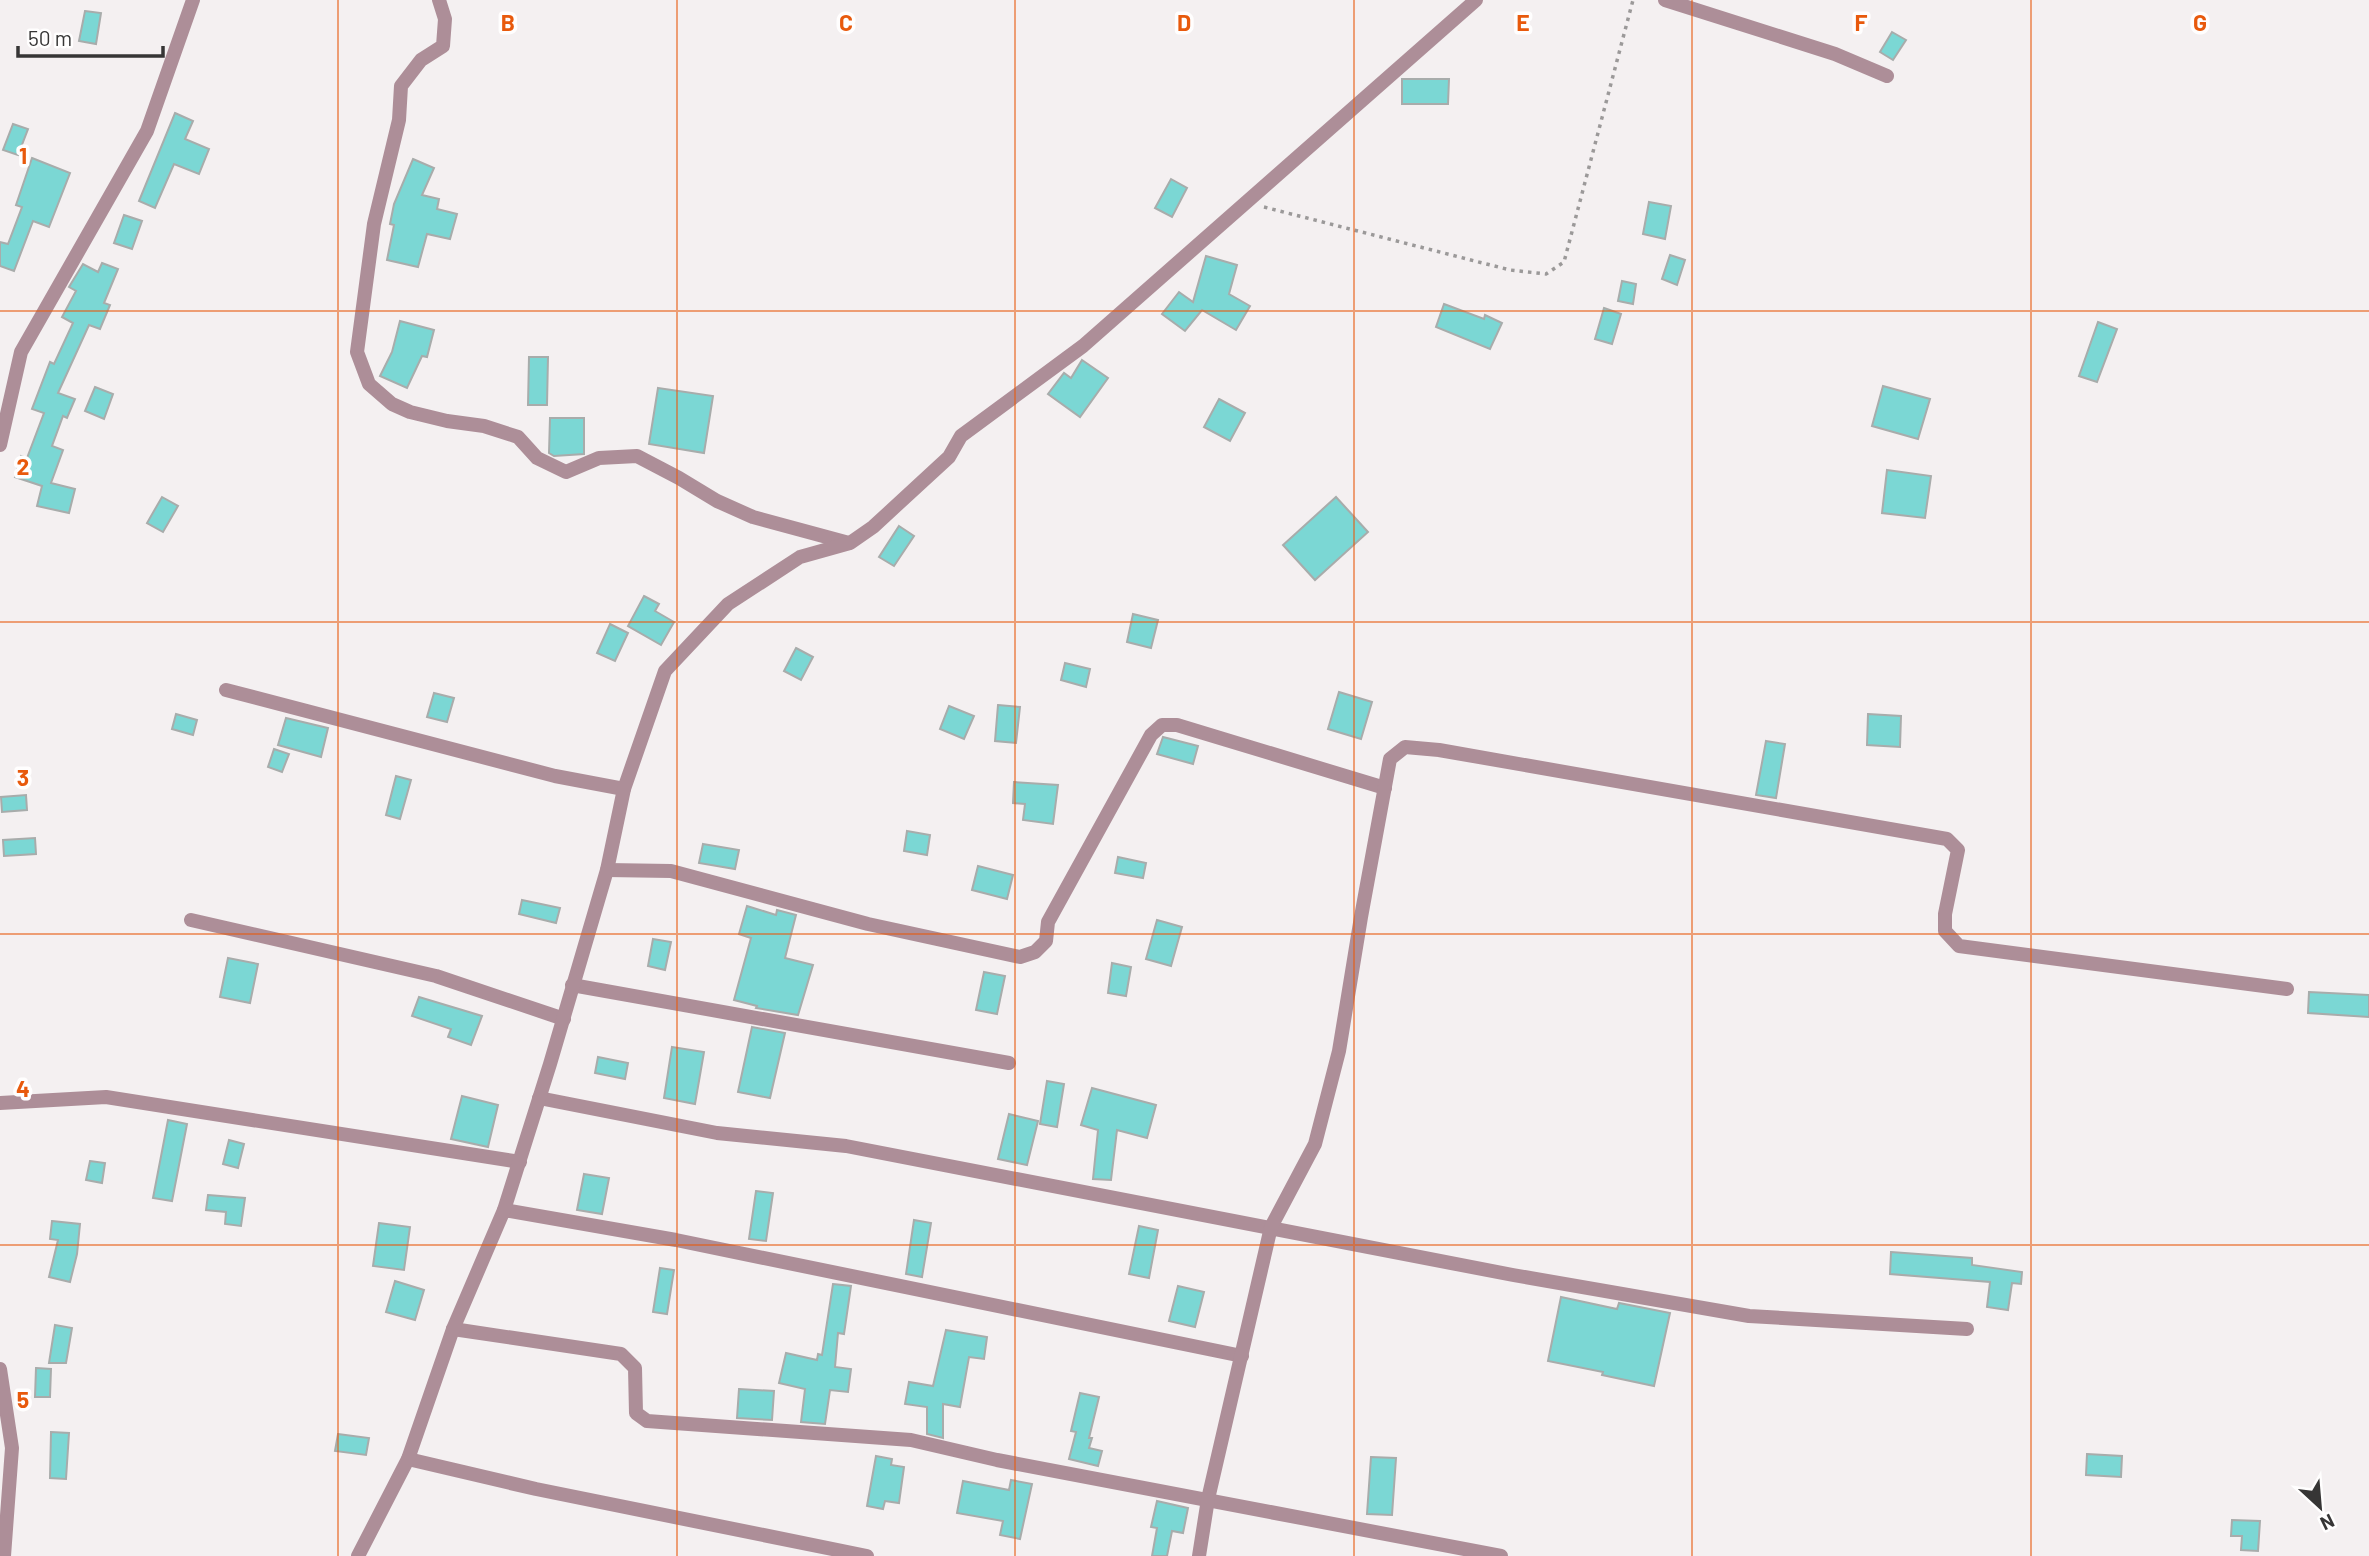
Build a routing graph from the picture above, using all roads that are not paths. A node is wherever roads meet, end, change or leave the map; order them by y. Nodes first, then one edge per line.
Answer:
1 (193, 0) edge
2 (439, 0) edge
3 (1476, 0) edge
4 (1665, 0) edge
5 (1887, 76) dead end
6 (0, 445) edge
7 (850, 543) junction
8 (226, 690) dead end
9 (1385, 788) junction
10 (624, 789) junction
11 (607, 870) junction
12 (191, 920) dead end
13 (572, 985) junction
14 (2287, 989) dead end
15 (564, 1019) junction
16 (1009, 1063) dead end
17 (539, 1098) junction
18 (0, 1103) edge
19 (520, 1162) junction
20 (504, 1210) junction
21 (1271, 1227) junction
22 (453, 1329) junction
23 (1967, 1329) dead end
24 (1241, 1356) junction
25 (0, 1369) edge
26 (408, 1459) junction
27 (1208, 1499) junction
28 (4, 1556) edge
29 (358, 1556) edge
30 (867, 1556) edge
31 (1199, 1556) edge
32 (1501, 1556) edge

1 - 6 street
2 - 7 street
3 - 7 street
4 - 5 street
7 - 10 street
8 - 10 street
9 - 11 street
9 - 14 street
9 - 21 street
10 - 11 street
11 - 13 street
12 - 15 street
13 - 15 street
13 - 16 street
15 - 17 street
17 - 19 street
17 - 21 street
18 - 19 street
19 - 20 street
20 - 22 street
20 - 24 street
21 - 23 street
21 - 24 street
22 - 26 street
22 - 27 street
24 - 27 street
25 - 28 street
26 - 29 street
26 - 30 street
27 - 31 street
27 - 32 street

